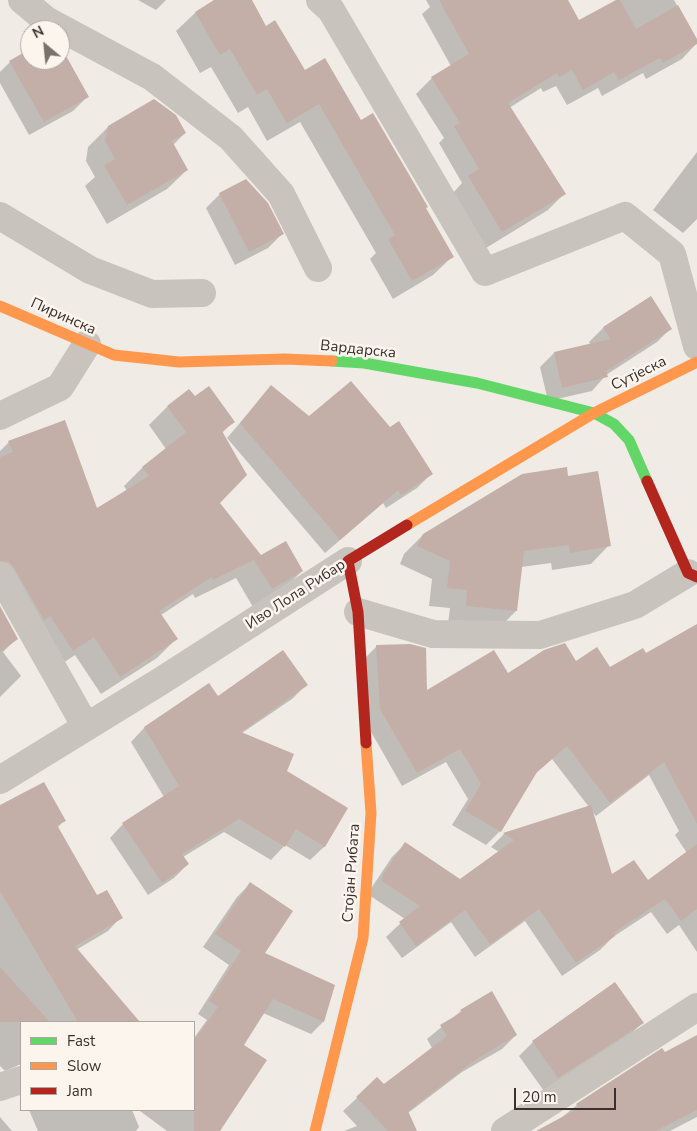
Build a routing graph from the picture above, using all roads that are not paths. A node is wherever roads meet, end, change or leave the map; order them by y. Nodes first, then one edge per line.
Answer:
1 (22, 0) edge
2 (320, 0) edge
3 (0, 216) edge
4 (318, 268) dead end
5 (202, 293) dead end
6 (0, 306) edge
7 (86, 344) junction
8 (697, 346) edge
9 (114, 354) joint
10 (697, 362) edge
11 (594, 413) junction
12 (0, 416) edge
13 (348, 561) junction
14 (692, 575) edge
15 (1, 576) edge
16 (358, 612) junction
17 (86, 727) junction
18 (0, 780) edge
19 (697, 1007) edge
20 (20, 1080) edge
21 (0, 1087) edge
22 (315, 1131) edge
23 (505, 1131) edge

1 - 4 street
2 - 8 street
3 - 5 street
6 - 7 street, Пиринска
7 - 9 street, Пиринска
7 - 12 street
9 - 11 street, Вардарска
10 - 11 street, Сутјеска
11 - 13 street, Иво Лола Рибар
11 - 14 street, Вардарска
13 - 16 street, Стојан Рибата
13 - 17 street, Иво Лола Рибар
14 - 16 street
15 - 17 street
16 - 22 street, Стојан Рибата
17 - 18 street, Иво Лола Рибар
19 - 23 street
20 - 21 street

